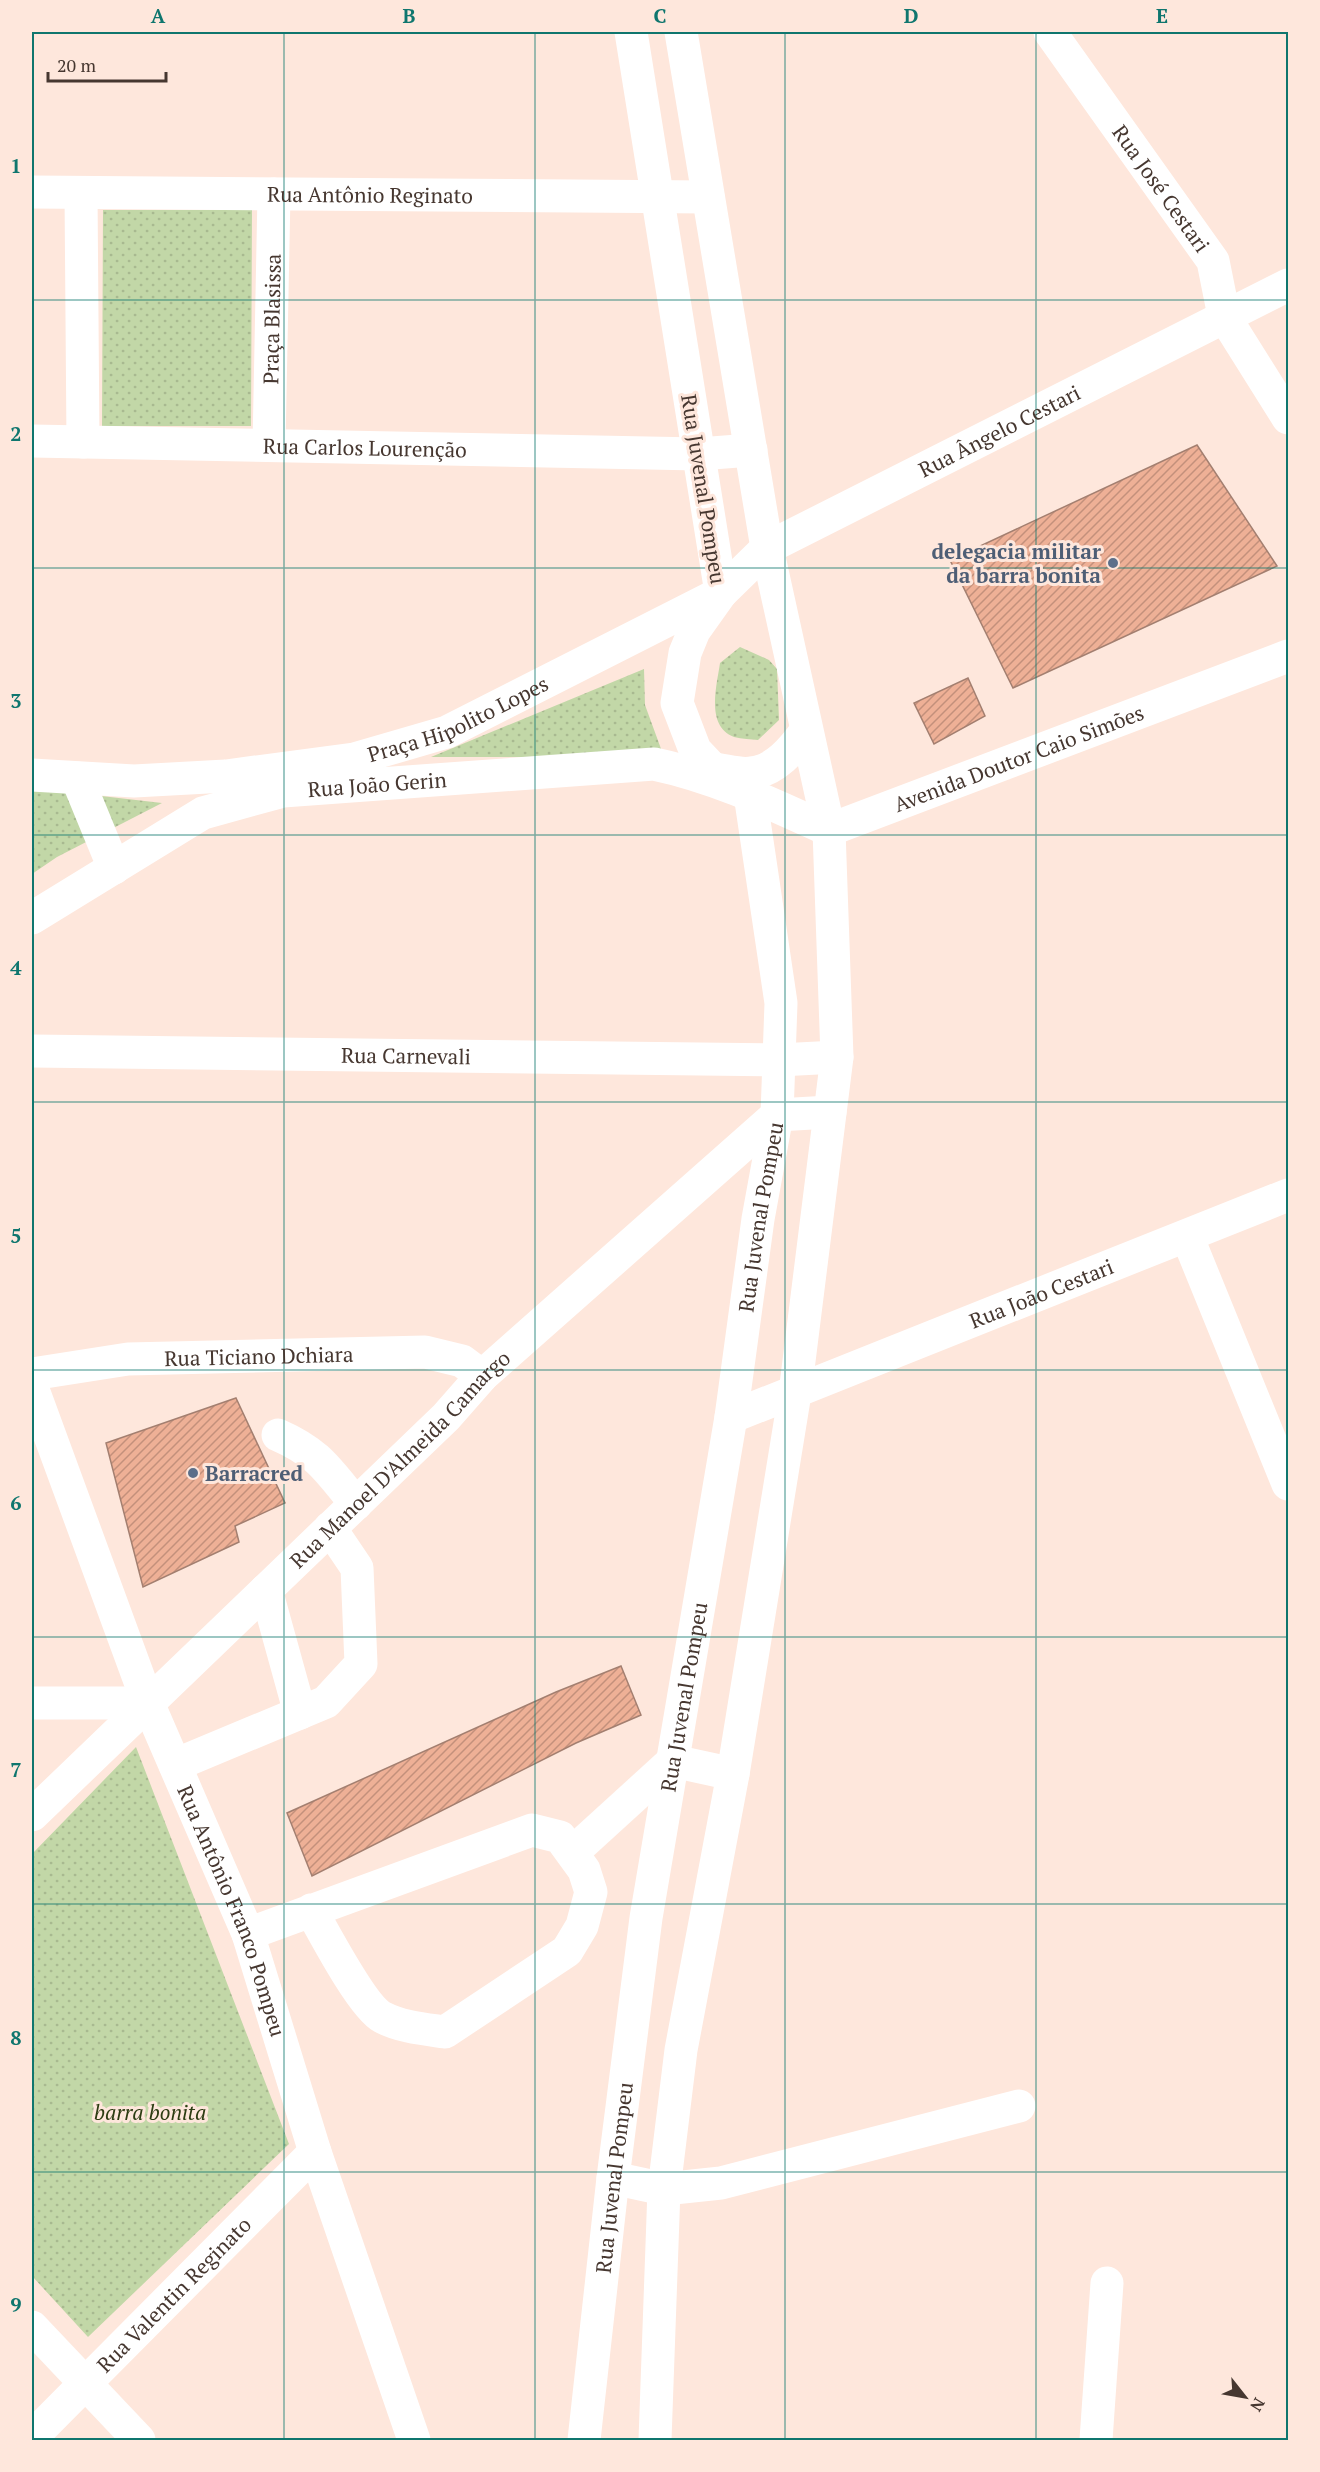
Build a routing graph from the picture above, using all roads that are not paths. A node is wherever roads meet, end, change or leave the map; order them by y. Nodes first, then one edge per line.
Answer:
1 (631, 32) edge
2 (681, 32) edge
3 (1050, 32) edge
4 (32, 192) edge
5 (81, 192) junction
6 (274, 194) junction
7 (658, 195) junction
8 (708, 197) junction
9 (1288, 285) edge
10 (1224, 316) junction
11 (1288, 418) edge
12 (32, 441) edge
13 (83, 442) junction
14 (269, 445) junction
15 (751, 450) junction
16 (699, 453) junction
17 (767, 548) junction
18 (721, 593) junction
19 (1288, 656) edge
20 (806, 731) junction
21 (713, 769) junction
22 (32, 775) edge
23 (77, 778) junction
24 (750, 794) junction
25 (829, 830) junction
26 (114, 868) junction
27 (32, 918) edge
28 (32, 1051) edge
29 (837, 1058) junction
30 (779, 1060) junction
31 (830, 1112) junction
32 (777, 1115) junction
33 (1288, 1195) edge
34 (1187, 1236) junction
35 (32, 1374) edge
36 (482, 1376) junction
37 (32, 1387) edge
38 (795, 1393) junction
39 (731, 1417) junction
40 (39, 1421) edge
41 (278, 1435) dead end
42 (1288, 1484) edge
43 (356, 1504) junction
44 (330, 1528) junction
45 (266, 1590) junction
46 (32, 1703) edge
47 (148, 1703) junction
48 (300, 1713) junction
49 (673, 1761) junction
50 (175, 1765) junction
51 (733, 1774) junction
52 (32, 1815) edge
53 (572, 1853) junction
54 (311, 1910) junction
55 (248, 1934) junction
56 (1019, 2106) dead end
57 (315, 2152) junction
58 (613, 2178) junction
59 (664, 2189) junction
60 (1107, 2283) dead end
61 (32, 2327) edge
62 (85, 2384) junction
63 (32, 2437) edge
64 (139, 2440) edge
65 (414, 2440) edge
66 (584, 2440) edge
67 (655, 2440) edge
68 (1096, 2440) edge

1 - 7 street, Rua Juvenal Pompeu
2 - 8 street
3 - 10 street, Rua José Cestari
4 - 5 street, Rua Antônio Reginato
5 - 6 street, Rua Antônio Reginato
5 - 13 street
6 - 7 street, Rua Antônio Reginato
6 - 14 street, Praça Blasissa
7 - 8 street, Rua Antônio Reginato
7 - 16 street, Rua Juvenal Pompeu
8 - 15 street
9 - 10 street, Rua Ângelo Cestari
10 - 11 street, Rua José Cestari
10 - 17 street, Rua Ângelo Cestari
12 - 13 street, Rua Carlos Lourenção
13 - 14 street, Rua Carlos Lourenção
14 - 16 street, Rua Carlos Lourenção
15 - 16 street, Rua Carlos Lourenção
15 - 17 street
16 - 18 street, Rua Juvenal Pompeu
17 - 18 street, Rua Ângelo Cestari
17 - 20 street
18 - 21 street, Rua Juvenal Pompeu
18 - 23 street, Praça Hipolito Lopes
19 - 25 street, Avenida Doutor Caio Simões
20 - 21 street
20 - 25 street
21 - 24 street, Rua Juvenal Pompeu
22 - 23 street, Praça Hipolito Lopes
23 - 26 street
24 - 25 street
24 - 26 street, Rua João Gerin
24 - 30 street, Rua Juvenal Pompeu
25 - 29 street
26 - 27 street, Rua João Gerin
28 - 30 street, Rua Carnevali
29 - 30 street, Rua Carnevali
29 - 31 street
30 - 32 street, Rua Juvenal Pompeu
31 - 32 street
31 - 38 street
32 - 36 street, Rua Manoel D'Almeida Camargo
32 - 39 street, Rua Juvenal Pompeu
33 - 34 street, Rua João Cestari
34 - 38 street, Rua João Cestari
34 - 42 street
35 - 36 street, Rua Ticiano Dchiara
36 - 43 street, Rua Manoel D'Almeida Camargo
37 - 40 street, Rua Antônio Franco Pompeu
38 - 39 street, Rua João Cestari
38 - 51 street
39 - 49 street, Rua Juvenal Pompeu
40 - 47 street, Rua Antônio Franco Pompeu
41 - 43 street
43 - 44 street, Rua Manoel D'Almeida Camargo
44 - 45 street, Rua Manoel D'Almeida Camargo
44 - 48 street
45 - 47 street, Rua Manoel D'Almeida Camargo
45 - 48 street
46 - 47 street
47 - 50 street, Rua Antônio Franco Pompeu
47 - 52 street, Rua Manoel D'Almeida Camargo
48 - 50 street
49 - 51 street
49 - 53 street
49 - 58 street, Rua Juvenal Pompeu
50 - 55 street, Rua Antônio Franco Pompeu
51 - 59 street
53 - 54 street
53 - 54 street
54 - 55 street
55 - 57 street, Rua Antônio Franco Pompeu
56 - 59 street
57 - 62 street, Rua Valentin Reginato
57 - 65 street, Rua Antônio Franco Pompeu
58 - 59 street
58 - 66 street, Rua Juvenal Pompeu
59 - 67 street
60 - 68 street
61 - 62 street
62 - 63 street, Rua Valentin Reginato
62 - 64 street

